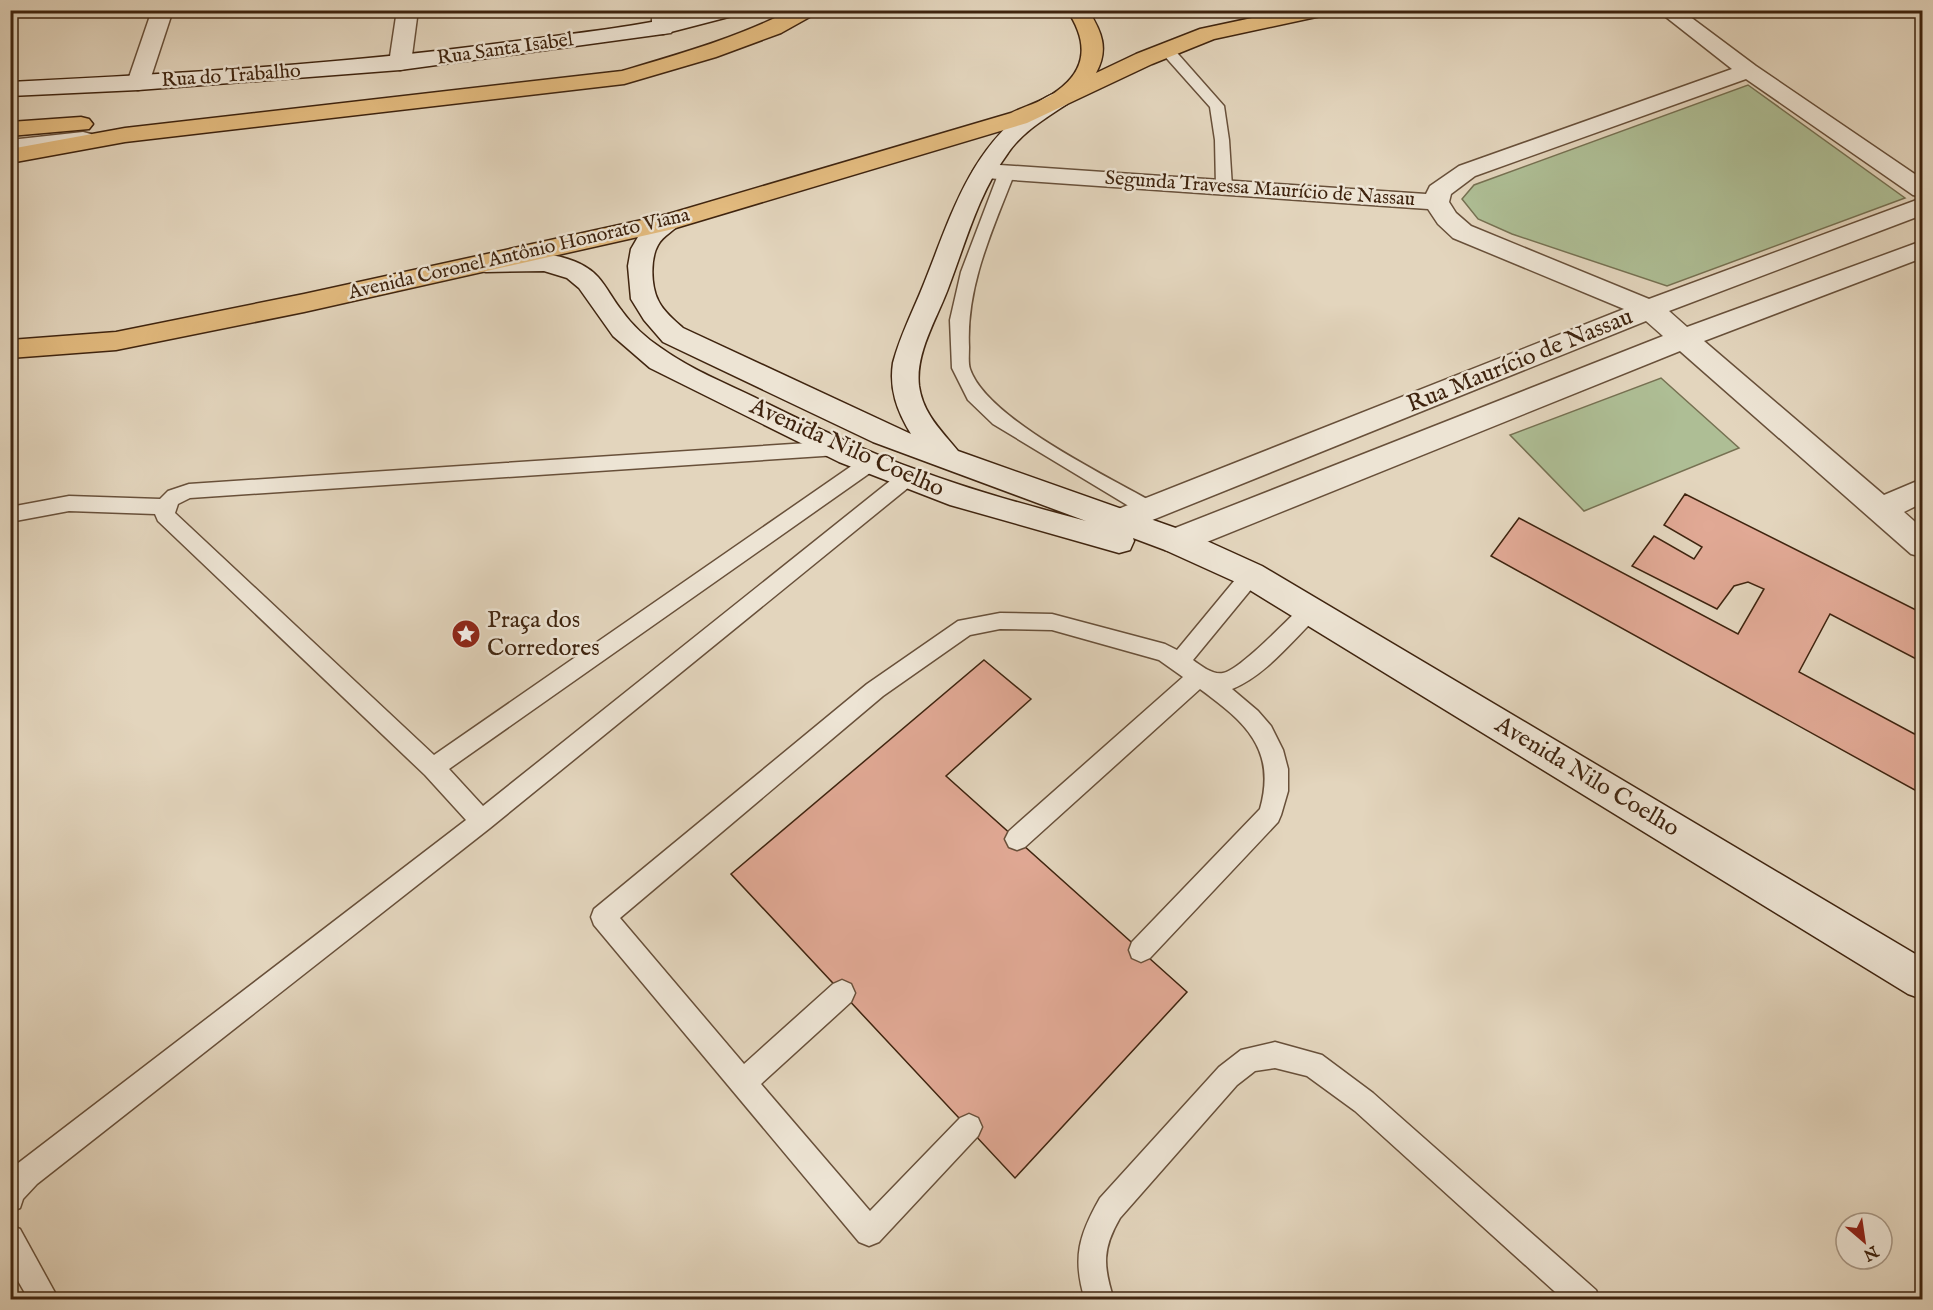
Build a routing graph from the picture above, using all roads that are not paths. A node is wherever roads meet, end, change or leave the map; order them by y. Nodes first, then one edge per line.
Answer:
1 (163, 10) edge
2 (408, 10) edge
3 (733, 10) edge
4 (793, 10) edge
5 (808, 10) edge
6 (1077, 10) edge
7 (1321, 10) edge
8 (1667, 10) edge
9 (662, 19) edge
10 (1166, 49) junction
11 (400, 63) junction
12 (1748, 71) junction
13 (138, 83) junction
14 (10, 89) edge
15 (1062, 98) junction
16 (10, 129) edge
17 (125, 135) junction
18 (10, 147) edge
19 (10, 156) edge
20 (996, 171) junction
21 (1224, 187) junction
22 (1923, 190) edge
23 (1437, 202) junction
24 (1923, 206) edge
25 (669, 222) junction
26 (1923, 249) edge
27 (484, 264) junction
28 (1649, 309) junction
29 (1685, 338) junction
30 (10, 349) edge
31 (838, 448) junction
32 (952, 462) junction
33 (870, 463) junction
34 (907, 478) junction
35 (1923, 490) edge
36 (164, 507) junction
37 (1881, 508) junction
38 (1149, 509) junction
39 (10, 515) edge
40 (1119, 521) junction
41 (1176, 541) junction
42 (1923, 545) edge
43 (1251, 575) junction
44 (1310, 611) junction
45 (1179, 662) junction
46 (1199, 676) junction
47 (433, 768) junction
48 (482, 821) junction
49 (1017, 839) dead end
50 (1141, 950) dead end
51 (1923, 980) edge
52 (842, 993) dead end
53 (743, 1083) junction
54 (969, 1127) dead end
55 (10, 1198) edge
56 (10, 1239) edge
57 (45, 1299) edge
58 (1100, 1299) edge
59 (1586, 1299) edge

1 - 13 street, Rua do Trabalho
2 - 11 street, Rua Santa Isabel
3 - 9 street, Rua Santa Isabel
4 - 16 highway
5 - 17 highway
6 - 15 highway
7 - 10 highway, Avenida Coronel Antônio Honorato Viana
8 - 12 street
9 - 11 street, Rua Santa Isabel
10 - 15 highway, Avenida Coronel Antônio Honorato Viana
10 - 21 lane
11 - 13 street, Rua do Trabalho
12 - 22 street
12 - 23 street
13 - 14 street
15 - 20 street, Avenida Nilo Coelho
15 - 25 highway, Avenida Coronel Antônio Honorato Viana
17 - 18 street
17 - 19 highway
20 - 21 street, Segunda Travessa Maurício de Nassau
20 - 32 street, Avenida Nilo Coelho
20 - 38 lane
21 - 23 street, Segunda Travessa Maurício de Nassau
23 - 28 street, Segunda Travessa Maurício de Nassau
24 - 28 street, Rua Maurício de Nassau
25 - 27 highway, Avenida Coronel Antônio Honorato Viana
25 - 32 street, Avenida Nilo Coelho
26 - 29 street, Rua Maurício de Nassau
27 - 30 highway, Avenida Coronel Antônio Honorato Viana
27 - 31 street, Avenida Nilo Coelho
28 - 29 street, Segunda Travessa Maurício de Nassau
28 - 38 street, Rua Maurício de Nassau
29 - 37 street
29 - 41 street, Rua Maurício de Nassau
31 - 33 street, Avenida Nilo Coelho
31 - 36 lane
32 - 40 street, Avenida Nilo Coelho
33 - 34 street, Avenida Nilo Coelho
33 - 47 lane
34 - 43 street, Avenida Nilo Coelho
34 - 48 lane
35 - 37 street
36 - 39 lane
36 - 47 lane
37 - 42 street
38 - 40 street, Rua Maurício de Nassau
40 - 41 street, Avenida Nilo Coelho
41 - 43 street, Avenida Nilo Coelho
43 - 44 street, Avenida Nilo Coelho
43 - 45 lane
44 - 46 lane
44 - 51 street, Avenida Nilo Coelho
45 - 46 lane
45 - 53 lane
46 - 49 lane
46 - 50 lane
47 - 48 lane
48 - 55 lane
52 - 53 lane
53 - 54 lane
56 - 57 lane
58 - 59 lane

